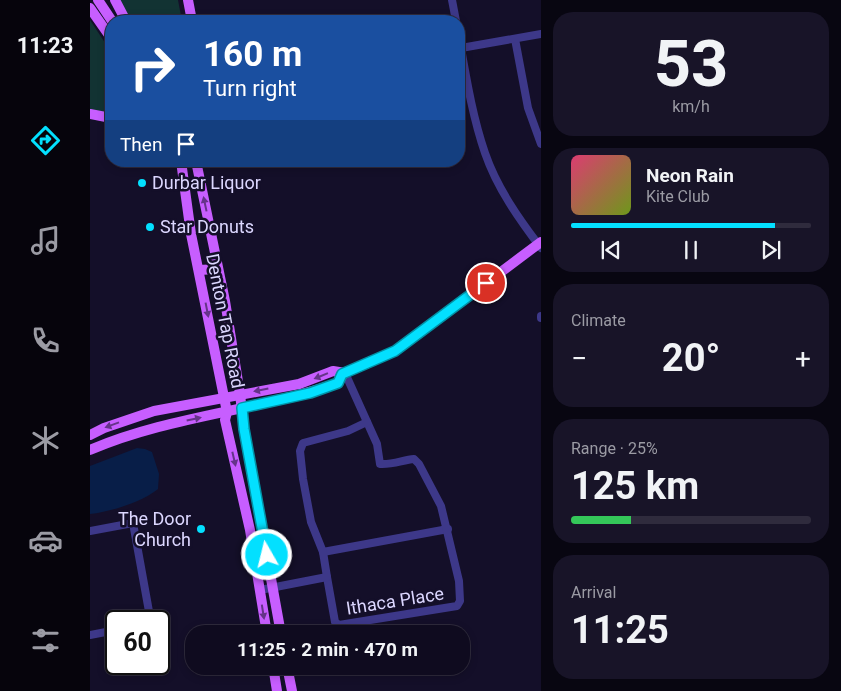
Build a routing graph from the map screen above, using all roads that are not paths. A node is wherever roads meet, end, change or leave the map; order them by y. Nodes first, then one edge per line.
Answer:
1 (98, 0) edge
2 (115, 0) edge
3 (188, 0) edge
4 (452, 0) edge
5 (90, 8) edge
6 (108, 15) edge
7 (123, 15) edge
8 (190, 15) edge
9 (455, 15) edge
10 (105, 29) edge
11 (541, 34) edge
12 (515, 39) junction
13 (465, 47) edge
14 (465, 69) edge
15 (90, 114) edge
16 (105, 117) edge
17 (541, 144) edge
18 (182, 167) edge
19 (197, 167) edge
20 (540, 245) edge
21 (218, 269) junction
22 (199, 270) junction
23 (344, 374) junction
24 (240, 394) junction
25 (224, 398) junction
26 (242, 408) junction
27 (227, 412) junction
28 (367, 422) junction
29 (90, 435) edge
30 (90, 450) edge
31 (448, 529) junction
32 (90, 531) edge
33 (323, 552) junction
34 (327, 577) junction
35 (272, 588) junction
36 (260, 590) junction
37 (149, 610) edge
38 (266, 625) edge
39 (279, 625) edge
40 (105, 632) edge
41 (90, 635) edge
42 (274, 675) edge
43 (289, 675) edge
44 (277, 691) edge
45 (292, 691) edge

1 - 6 main road
2 - 7 main road
3 - 8 main road
4 - 9 street
5 - 10 main road
11 - 12 street
12 - 13 street
12 - 17 street
14 - 20 street
15 - 16 main road
18 - 22 main road, Denton Tap Road
21 -> 19 main road, Denton Tap Road
20 - 23 main road
21 - 22 main road
21 - 24 main road, Denton Tap Road
22 -> 25 main road, Denton Tap Road
23 -> 24 main road
23 - 26 main road
23 - 28 street, Ithaca Place
24 - 25 main road
24 - 26 main road, Denton Tap Road
25 - 27 main road, Denton Tap Road
25 -> 29 main road
26 - 27 main road
26 - 35 main road, Denton Tap Road
30 -> 27 main road
27 -> 36 main road, Denton Tap Road
28 - 31 street, Ithaca Place
28 - 33 street
31 - 33 street
31 - 34 street, Ithaca Place
32 - 37 street
33 - 34 street
34 - 35 street
35 - 36 street
35 - 39 main road, Denton Tap Road
36 -> 38 main road, Denton Tap Road
40 - 41 street
42 - 44 main road
43 - 45 main road

